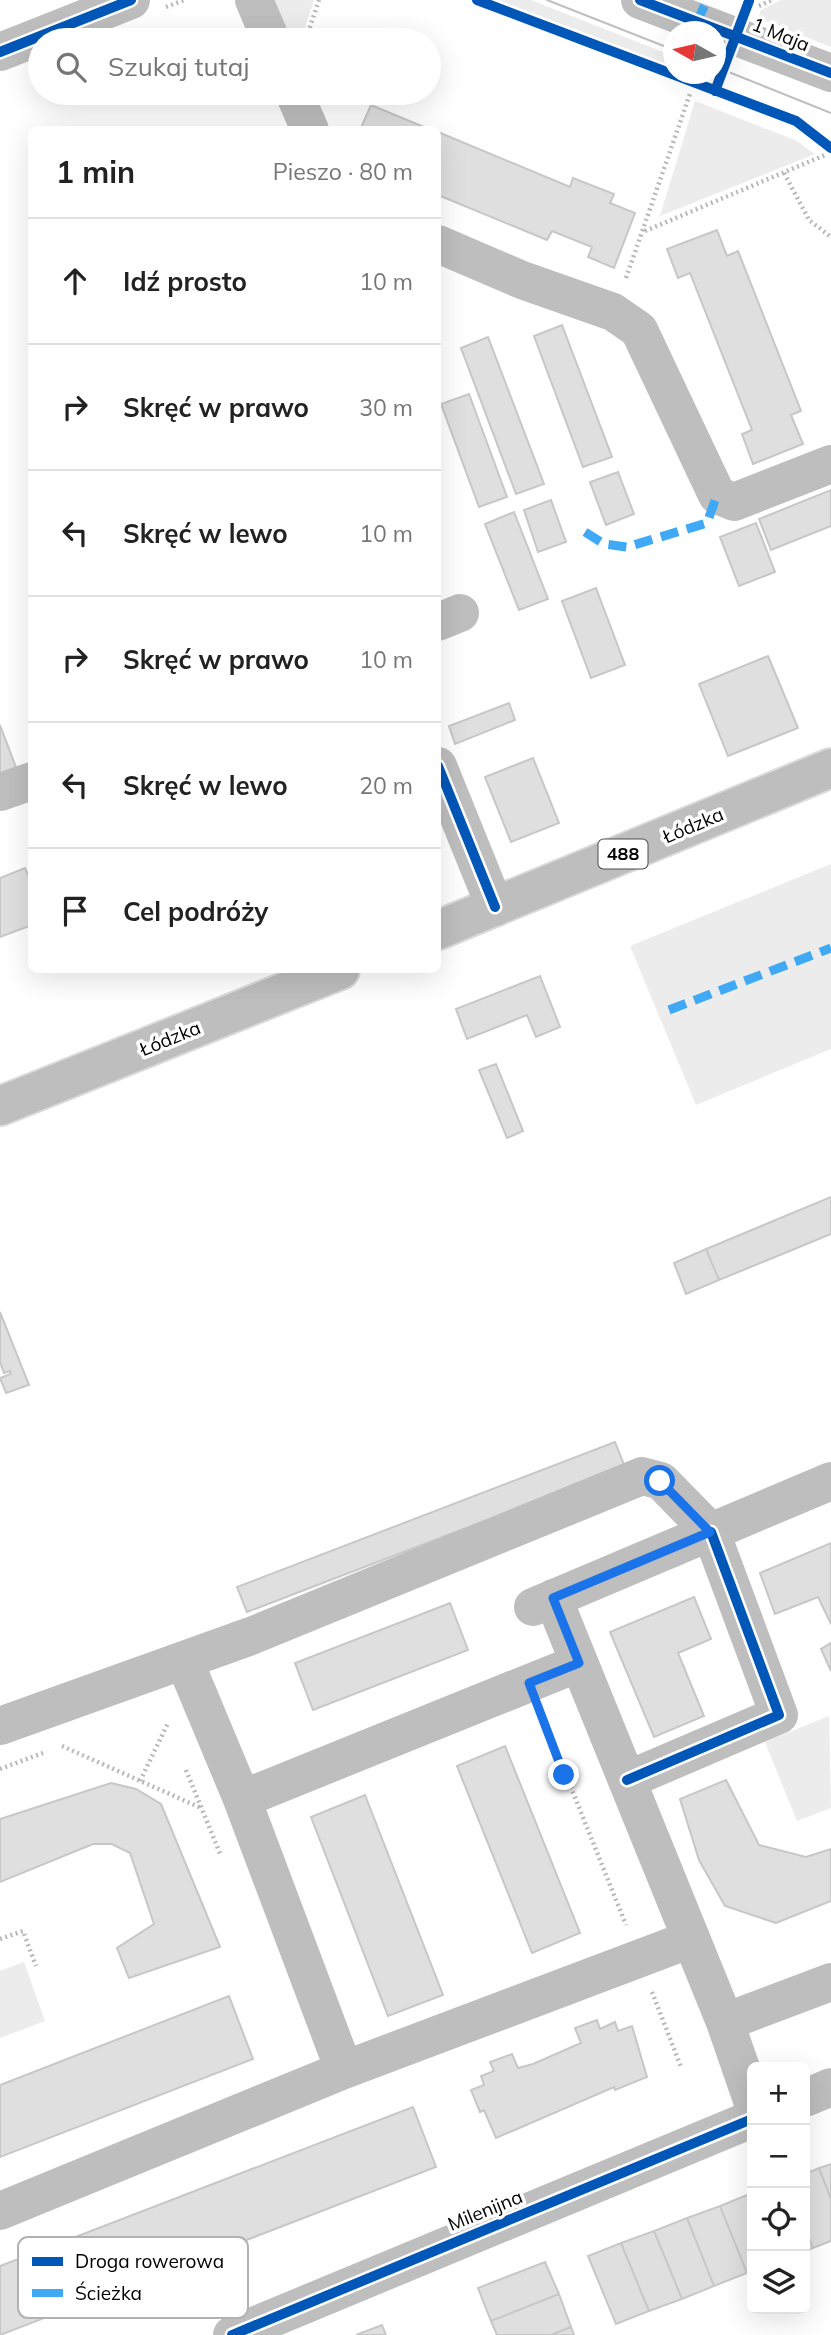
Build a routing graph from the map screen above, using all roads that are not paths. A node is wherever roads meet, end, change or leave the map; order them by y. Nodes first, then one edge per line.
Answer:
1 (131, 0) edge
2 (254, 0) edge
3 (640, 0) edge
4 (702, 11) edge
5 (747, 15) edge
6 (59, 28) edge
7 (266, 28) edge
8 (28, 40) edge
9 (0, 51) edge
10 (831, 73) edge
11 (299, 105) edge
12 (308, 126) edge
13 (441, 245) edge
14 (831, 464) edge
15 (831, 768) edge
16 (441, 773) edge
17 (28, 782) edge
18 (0, 792) edge
19 (495, 907) junction
20 (441, 929) edge
21 (332, 973) edge
22 (0, 1106) edge
23 (831, 1481) edge
24 (710, 1532) junction
25 (184, 1660) junction
26 (579, 1663) junction
27 (0, 1726) edge
28 (627, 1780) junction
29 (242, 1799) junction
30 (691, 1939) junction
31 (831, 1982) edge
32 (725, 2022) junction
33 (344, 2070) junction
34 (747, 2086) edge
35 (831, 2087) edge
36 (810, 2096) edge
37 (747, 2121) edge
38 (0, 2211) edge
39 (232, 2335) edge

1 - 6 street
2 - 7 street
3 - 4 street, 1 Maja
4 - 5 street, 1 Maja
5 - 10 street, 1 Maja
8 - 9 street
11 - 12 street
13 - 14 street
15 - 19 street, Łódzka / 488
16 - 19 street
17 - 18 street
19 - 20 street, Łódzka / 488
21 - 22 street, Łódzka
23 - 24 street
24 - 25 street
24 - 26 street
24 - 28 street
25 - 27 street
25 - 29 street
26 - 28 street
26 - 29 street
28 - 30 street
29 - 33 street
30 - 32 street
30 - 33 street
31 - 32 street
32 - 34 street
33 - 38 street
35 - 36 street
37 - 39 street, Milenijna

